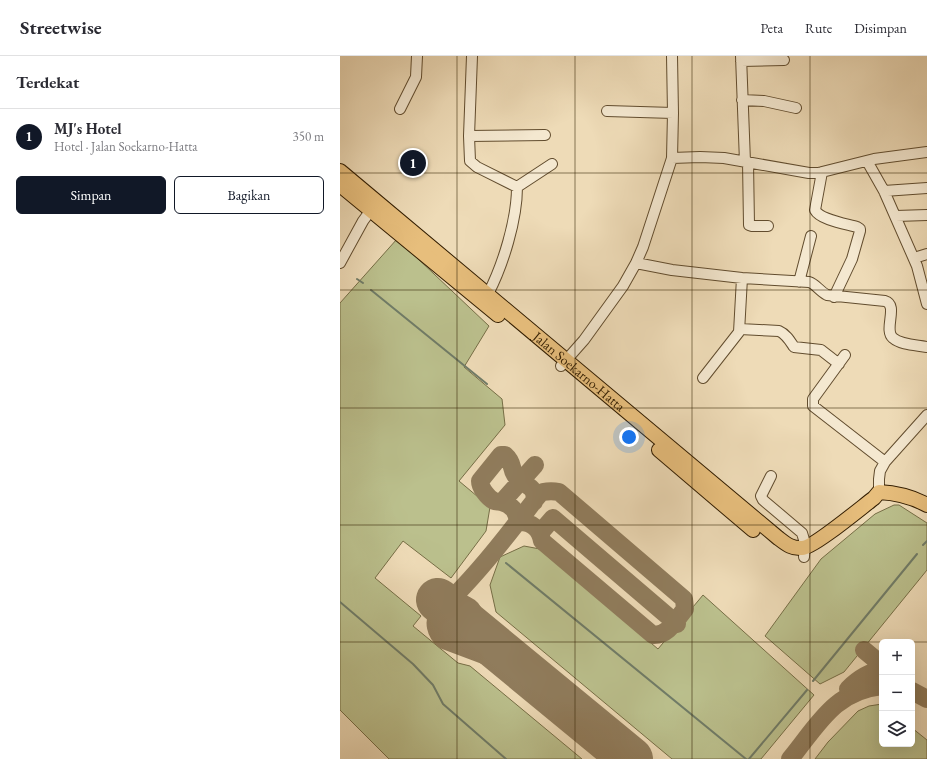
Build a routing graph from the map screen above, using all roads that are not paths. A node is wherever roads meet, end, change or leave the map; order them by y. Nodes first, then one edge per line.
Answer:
1 (417, 56) edge
2 (472, 56) edge
3 (672, 56) edge
4 (741, 58) edge
5 (784, 60) dead end
6 (742, 100) junction
7 (796, 108) dead end
8 (400, 109) dead end
9 (607, 111) dead end
10 (673, 113) junction
11 (545, 135) dead end
12 (469, 136) junction
13 (927, 152) edge
14 (672, 158) junction
15 (867, 161) junction
16 (746, 162) junction
17 (552, 164) dead end
18 (340, 171) edge
19 (822, 172) junction
20 (340, 184) edge
21 (517, 188) junction
22 (927, 188) edge
23 (884, 191) junction
24 (371, 210) junction
25 (927, 214) edge
26 (896, 216) junction
27 (768, 226) dead end
28 (811, 236) dead end
29 (927, 254) edge
30 (914, 258) junction
31 (340, 263) edge
32 (636, 264) junction
33 (742, 278) junction
34 (799, 282) junction
35 (488, 294) junction
36 (834, 296) junction
37 (927, 304) edge
38 (740, 329) junction
39 (927, 347) edge
40 (845, 355) dead end
41 (564, 363) junction
42 (839, 364) junction
43 (703, 378) dead end
44 (927, 415) edge
45 (885, 462) junction
46 (771, 476) dead end
47 (879, 492) junction
48 (927, 505) edge
49 (927, 515) edge
50 (858, 516) junction
51 (804, 553) junction

1 - 8 street
2 - 12 street
3 - 10 street
4 - 5 street
4 - 6 street
6 - 7 street
6 - 16 street
9 - 10 street
10 - 14 street
11 - 12 street
12 - 21 street
13 - 15 street
14 - 16 street
14 - 32 street
15 - 19 street
15 - 23 street
16 - 19 street
16 - 27 street
17 - 21 street
18 - 35 highway, Jalan Soekarno-Hatta
19 - 36 street
20 - 24 highway, Jalan Soekarno-Hatta
21 - 35 street
22 - 23 street
23 - 26 street
24 - 31 street
24 - 41 highway, Jalan Soekarno-Hatta
25 - 26 street
26 - 30 street
28 - 34 street
29 - 30 street
30 - 37 street
32 - 33 street
32 - 41 street
33 - 34 street
33 - 38 street
34 - 36 street
35 - 41 highway, Jalan Soekarno-Hatta
36 - 39 street
38 - 42 street
38 - 43 street
40 - 42 street
41 - 51 highway, Jalan Soekarno-Hatta
42 - 45 street
44 - 45 street
45 - 47 street
46 - 51 street
47 - 48 highway
47 - 50 highway
49 - 50 highway
50 - 51 highway

